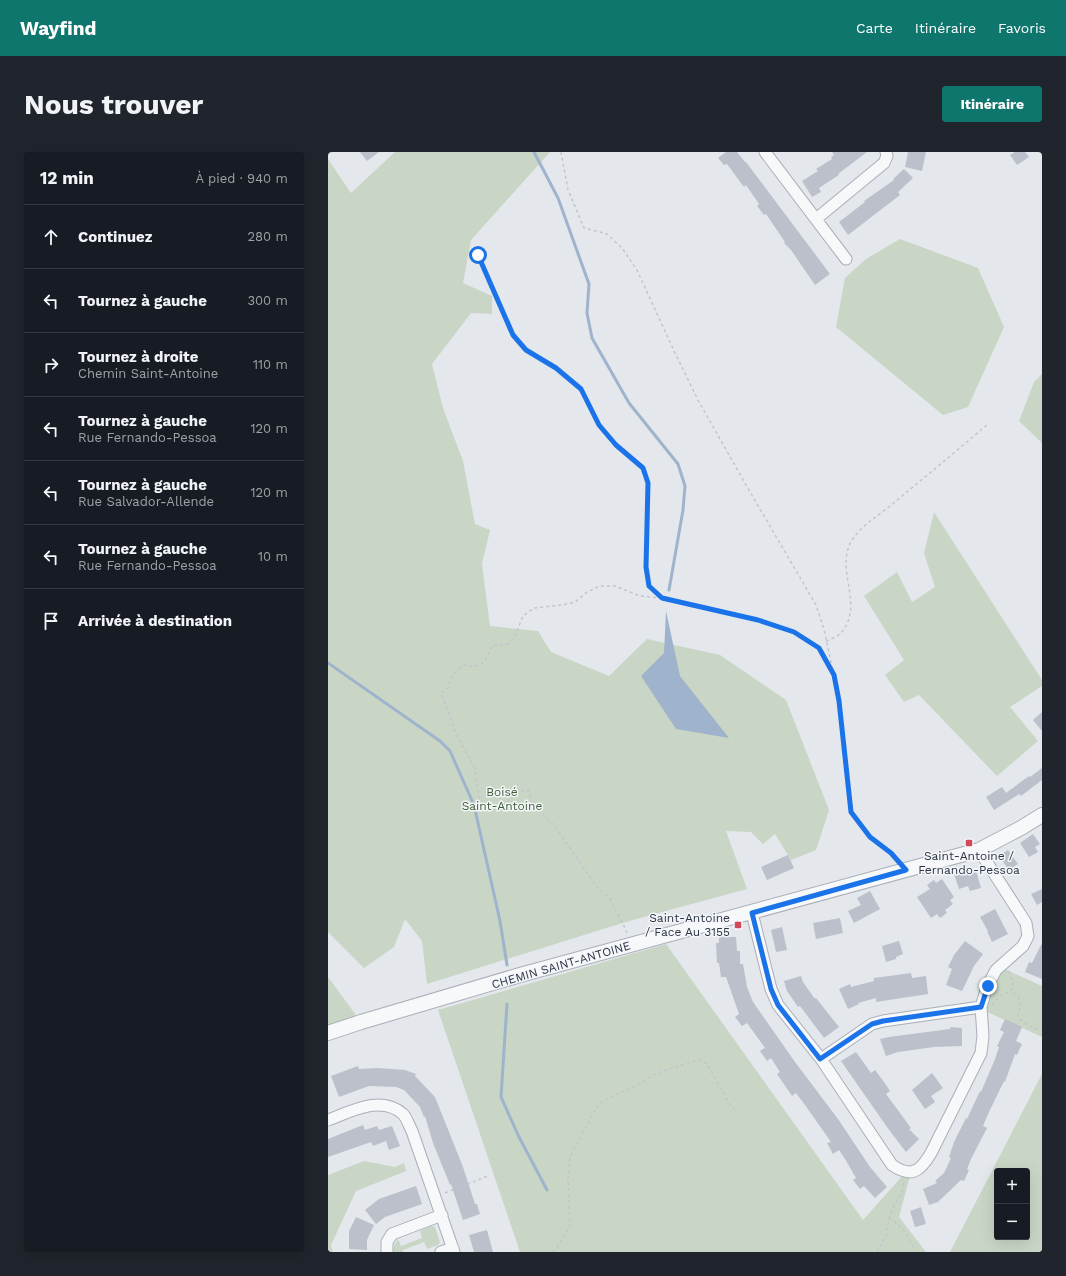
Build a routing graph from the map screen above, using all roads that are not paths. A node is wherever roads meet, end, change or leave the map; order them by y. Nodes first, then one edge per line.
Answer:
1 (765, 152) edge
2 (886, 152) edge
3 (816, 219) junction
4 (846, 259) dead end
5 (1042, 815) edge
6 (979, 850) junction
7 (752, 913) junction
8 (981, 1007) junction
9 (328, 1033) edge
10 (820, 1059) junction
11 (328, 1120) edge
12 (442, 1215) junction
13 (454, 1250) edge
14 (387, 1252) edge
15 (441, 1252) edge

1 - 3 street
2 - 3 street
3 - 4 street
5 - 6 street, CHEMIN SAINT-ANTOINE
6 - 7 street, CHEMIN SAINT-ANTOINE
6 - 8 street
7 - 9 street, CHEMIN SAINT-ANTOINE
7 - 10 street
8 - 10 street
8 - 10 street
11 - 12 street
12 - 13 street
12 - 14 street
13 - 15 street

